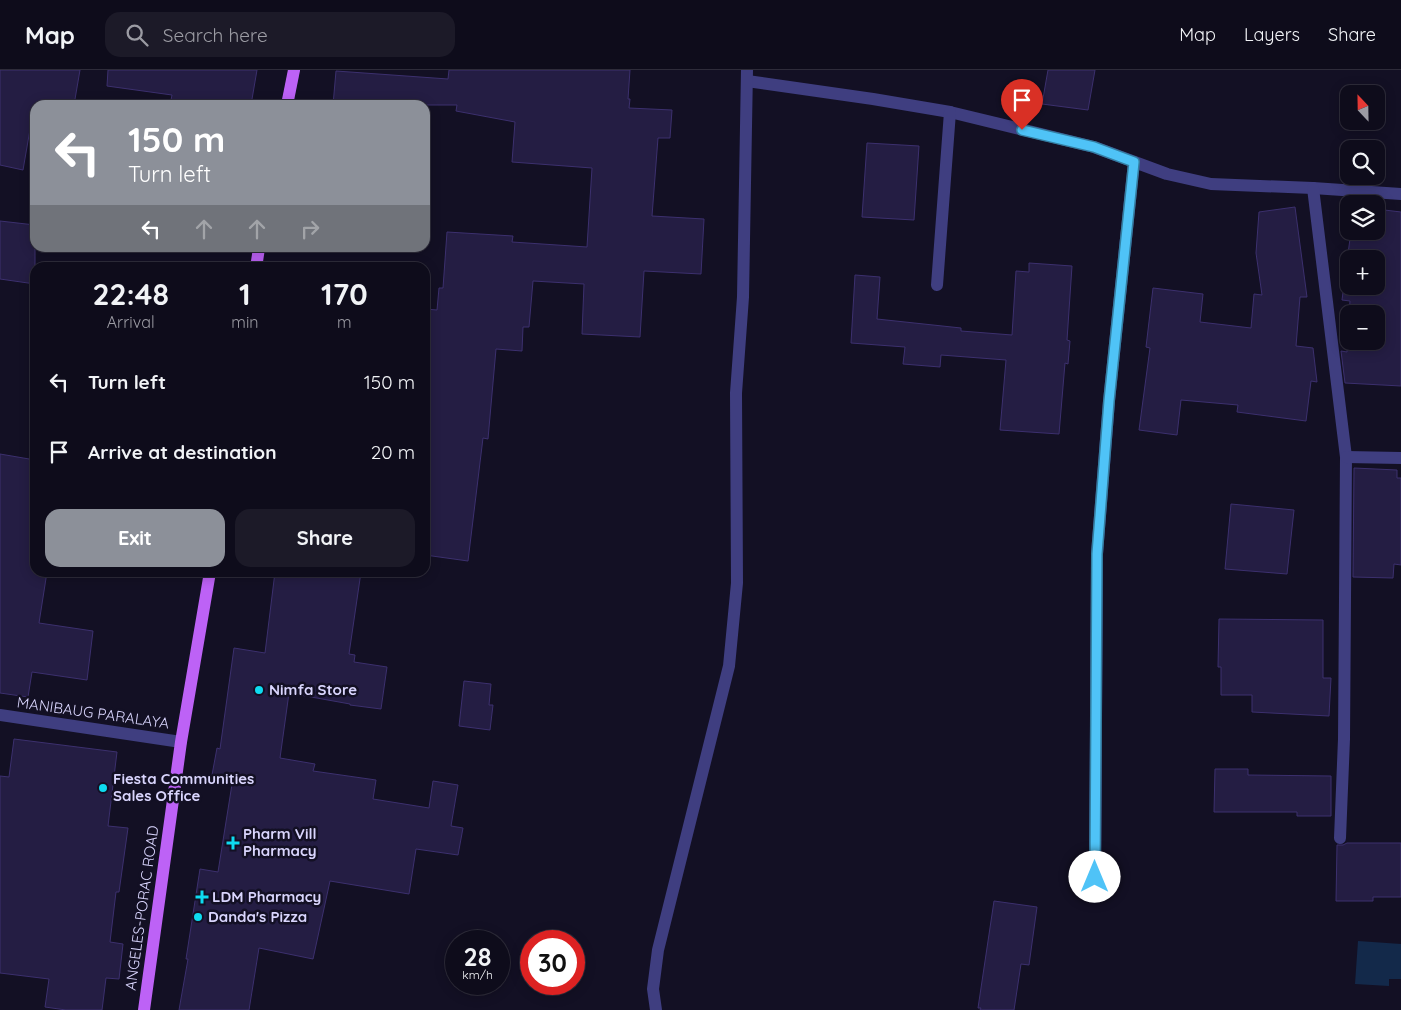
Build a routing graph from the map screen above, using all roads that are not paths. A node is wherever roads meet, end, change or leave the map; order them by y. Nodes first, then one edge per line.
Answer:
1 (294, 70) edge
2 (747, 76) edge
3 (288, 100) edge
4 (950, 112) junction
5 (1134, 162) junction
6 (1313, 188) junction
7 (1401, 194) edge
8 (937, 286) dead end
9 (1346, 457) junction
10 (1401, 458) edge
11 (209, 577) edge
12 (0, 716) edge
13 (181, 742) junction
14 (1340, 838) dead end
15 (1095, 896) dead end
16 (144, 1010) edge
17 (656, 1010) edge

1 - 3 main road
2 - 4 street
2 - 17 street
4 - 5 street
4 - 8 street
5 - 6 street
5 - 15 street
6 - 7 street
6 - 9 street
9 - 10 street
9 - 14 street
11 - 13 main road, ANGELES-PORAC ROAD
12 - 13 street, MANIBAUG PARALAYA
13 - 16 main road, ANGELES-PORAC ROAD

